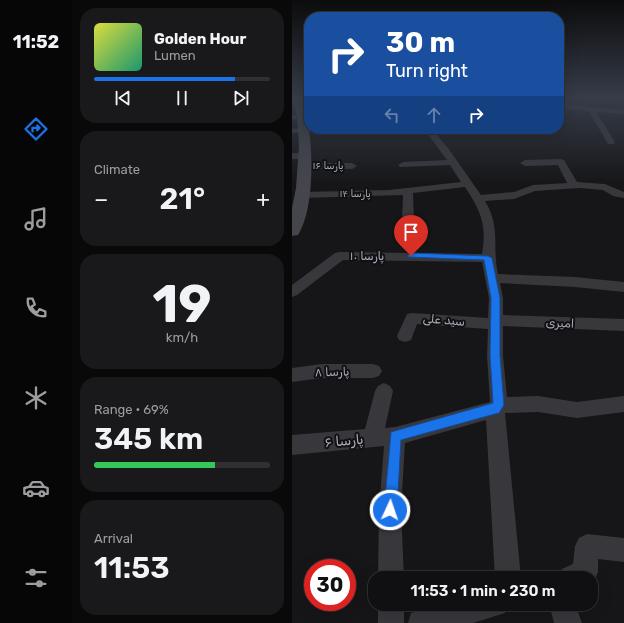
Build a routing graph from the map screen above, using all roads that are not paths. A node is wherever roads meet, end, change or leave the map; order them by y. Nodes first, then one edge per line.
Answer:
1 (301, 126) edge
2 (601, 126) edge
3 (432, 134) edge
4 (611, 142) dead end
5 (300, 159) edge
6 (453, 162) junction
7 (403, 165) dead end
8 (352, 166) dead end
9 (527, 166) dead end
10 (468, 184) junction
11 (574, 186) junction
12 (408, 192) junction
13 (619, 194) edge
14 (299, 196) edge
15 (478, 198) junction
16 (624, 206) edge
17 (408, 223) dead end
18 (292, 231) edge
19 (488, 258) junction
20 (492, 278) junction
21 (624, 287) edge
22 (292, 292) edge
23 (496, 322) junction
24 (624, 325) edge
25 (405, 336) dead end
26 (373, 371) dead end
27 (292, 375) edge
28 (384, 391) dead end
29 (624, 404) edge
30 (497, 407) junction
31 (395, 436) junction
32 (373, 438) junction
33 (292, 445) edge
34 (624, 550) edge
35 (391, 571) edge
36 (508, 571) edge
37 (585, 571) edge
38 (391, 611) edge
39 (468, 611) edge
40 (564, 611) edge
41 (391, 623) edge
42 (421, 623) edge
43 (568, 623) edge

1 - 5 main road
2 - 4 street
3 - 6 street
5 - 8 street, پارسا ۱۶
5 - 14 main road
6 - 7 street
6 - 10 street
9 - 11 street
10 - 12 street, پارسا ۱۴
10 - 15 street
11 - 13 street
11 - 15 street
12 - 14 street, پارسا ۱۴
12 - 17 street
13 - 16 street
14 - 18 main road
15 - 19 street
19 - 20 street
19 - 22 street, پارسا ۱۰
20 - 21 street
20 - 23 street
23 - 24 street, امیری
23 - 25 street, سید علی
23 - 30 street
26 - 27 street, پارسا ۸
28 - 32 street
29 - 30 street, پارسا ۶
30 - 31 street, پارسا ۶
30 - 36 street
31 - 32 street, پارسا ۶
31 - 35 street
32 - 33 street, پارسا ۶
34 - 37 street
38 - 41 street
39 - 42 street
40 - 43 street

